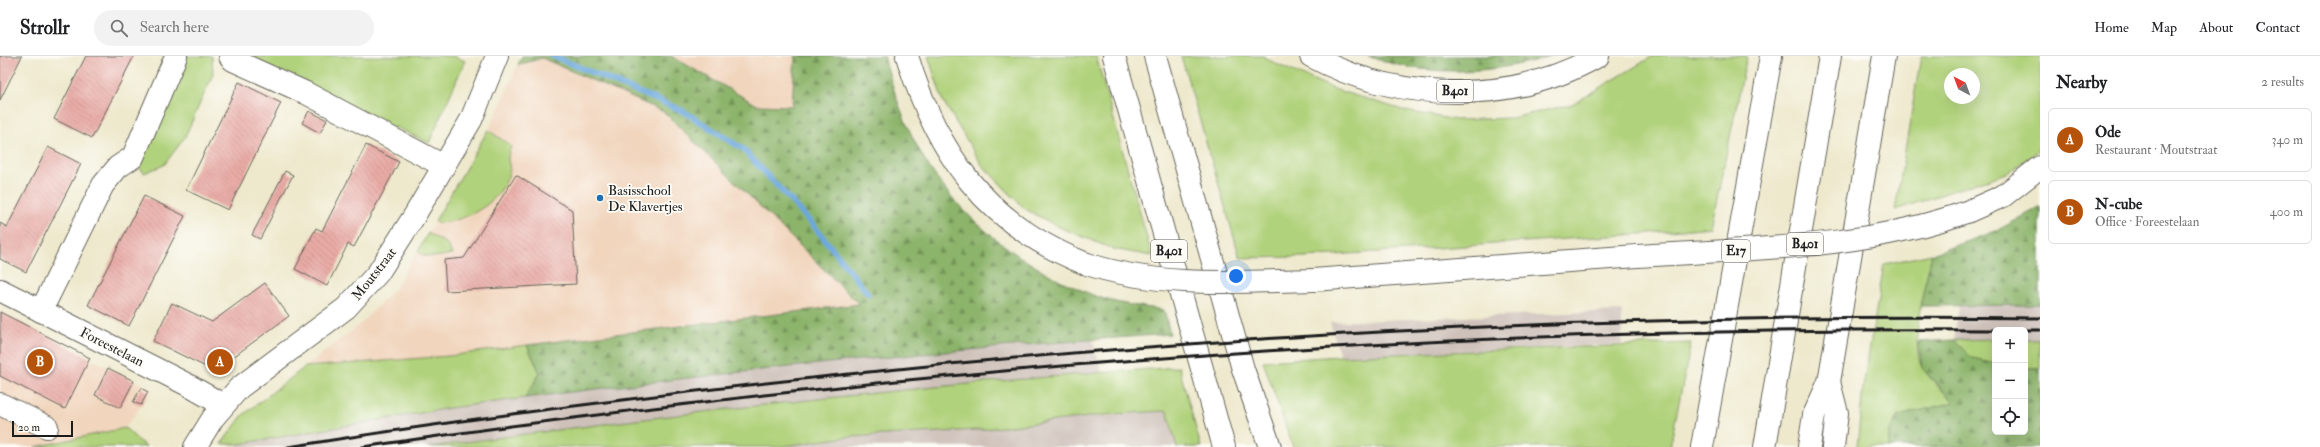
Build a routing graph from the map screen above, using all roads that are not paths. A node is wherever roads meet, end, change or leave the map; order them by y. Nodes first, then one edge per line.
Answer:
1 (176, 56) edge
2 (230, 56) edge
3 (497, 56) edge
4 (907, 56) edge
5 (1114, 56) edge
6 (1155, 56) edge
7 (1311, 56) edge
8 (1598, 56) edge
9 (1771, 56) edge
10 (1830, 56) edge
11 (1884, 56) edge
12 (444, 166) junction
13 (2040, 167) edge
14 (0, 290) edge
15 (41, 311) junction
16 (1829, 382) junction
17 (0, 404) edge
18 (223, 405) junction
19 (47, 427) dead end
20 (196, 447) edge
21 (1224, 447) edge
22 (1270, 447) edge
23 (1702, 447) edge
24 (1765, 447) edge
25 (1809, 447) edge
26 (1833, 447) edge

1 - 15 main road
2 - 12 main road
3 - 12 main road, Moutstraat
4 - 13 main road, B401, bridge
5 - 21 main road, B401
6 - 22 main road, B401
7 - 8 main road, B401
9 - 23 main road, E17
10 - 24 main road
11 - 16 main road
12 - 18 main road, Moutstraat
14 - 15 main road, Foreestelaan
15 - 18 main road, Foreestelaan
16 - 25 main road
16 - 26 main road
17 - 19 main road
18 - 20 main road, Moutstraat

